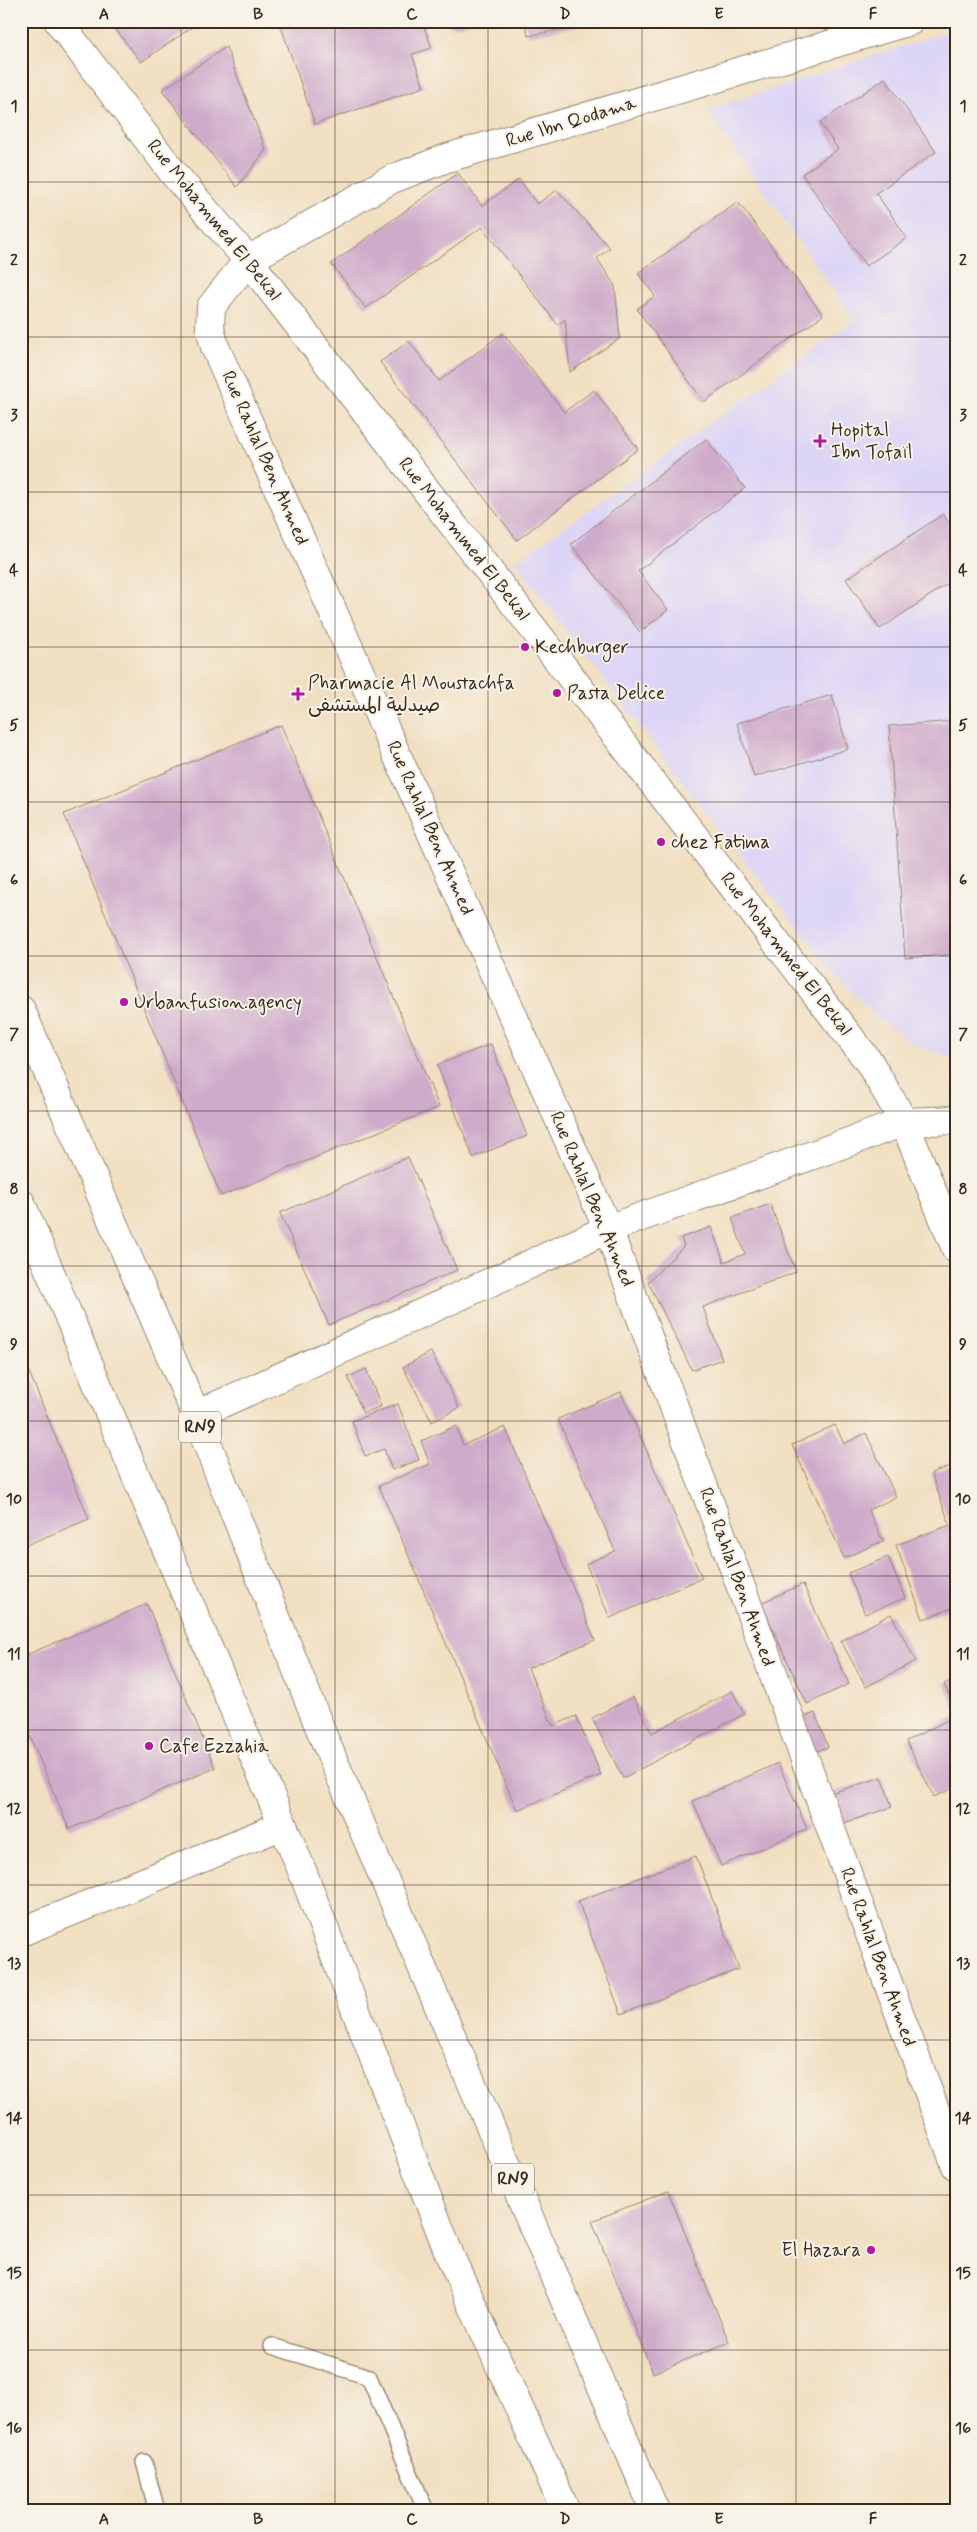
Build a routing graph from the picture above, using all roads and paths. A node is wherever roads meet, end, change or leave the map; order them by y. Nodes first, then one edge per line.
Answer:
1 (58, 21) edge
2 (910, 21) edge
3 (248, 260) junction
4 (21, 1010) edge
5 (956, 1120) edge
6 (904, 1122) junction
7 (21, 1203) edge
8 (608, 1229) junction
9 (956, 1248) edge
10 (196, 1415) junction
11 (282, 1825) junction
12 (21, 1932) edge
13 (956, 2166) edge
14 (272, 2346) dead end
15 (144, 2462) dead end
16 (157, 2511) edge
17 (426, 2511) edge
18 (566, 2511) edge
19 (655, 2511) edge

1 - 3 street, Rue Mohammed El Bekal
2 - 3 street, Rue Ibn Qodama
3 - 6 street, Rue Mohammed El Bekal
3 - 8 street, Rue Rahlal Ben Ahmed
4 - 10 street, RN9
5 - 6 street
6 - 8 street
6 - 9 street, Rue Mohammed El Bekal
7 - 11 street
8 - 10 street
8 - 13 street, Rue Rahlal Ben Ahmed
10 - 19 street, RN9
11 - 12 street
11 - 18 street
14 - 17 lane
15 - 16 lane

